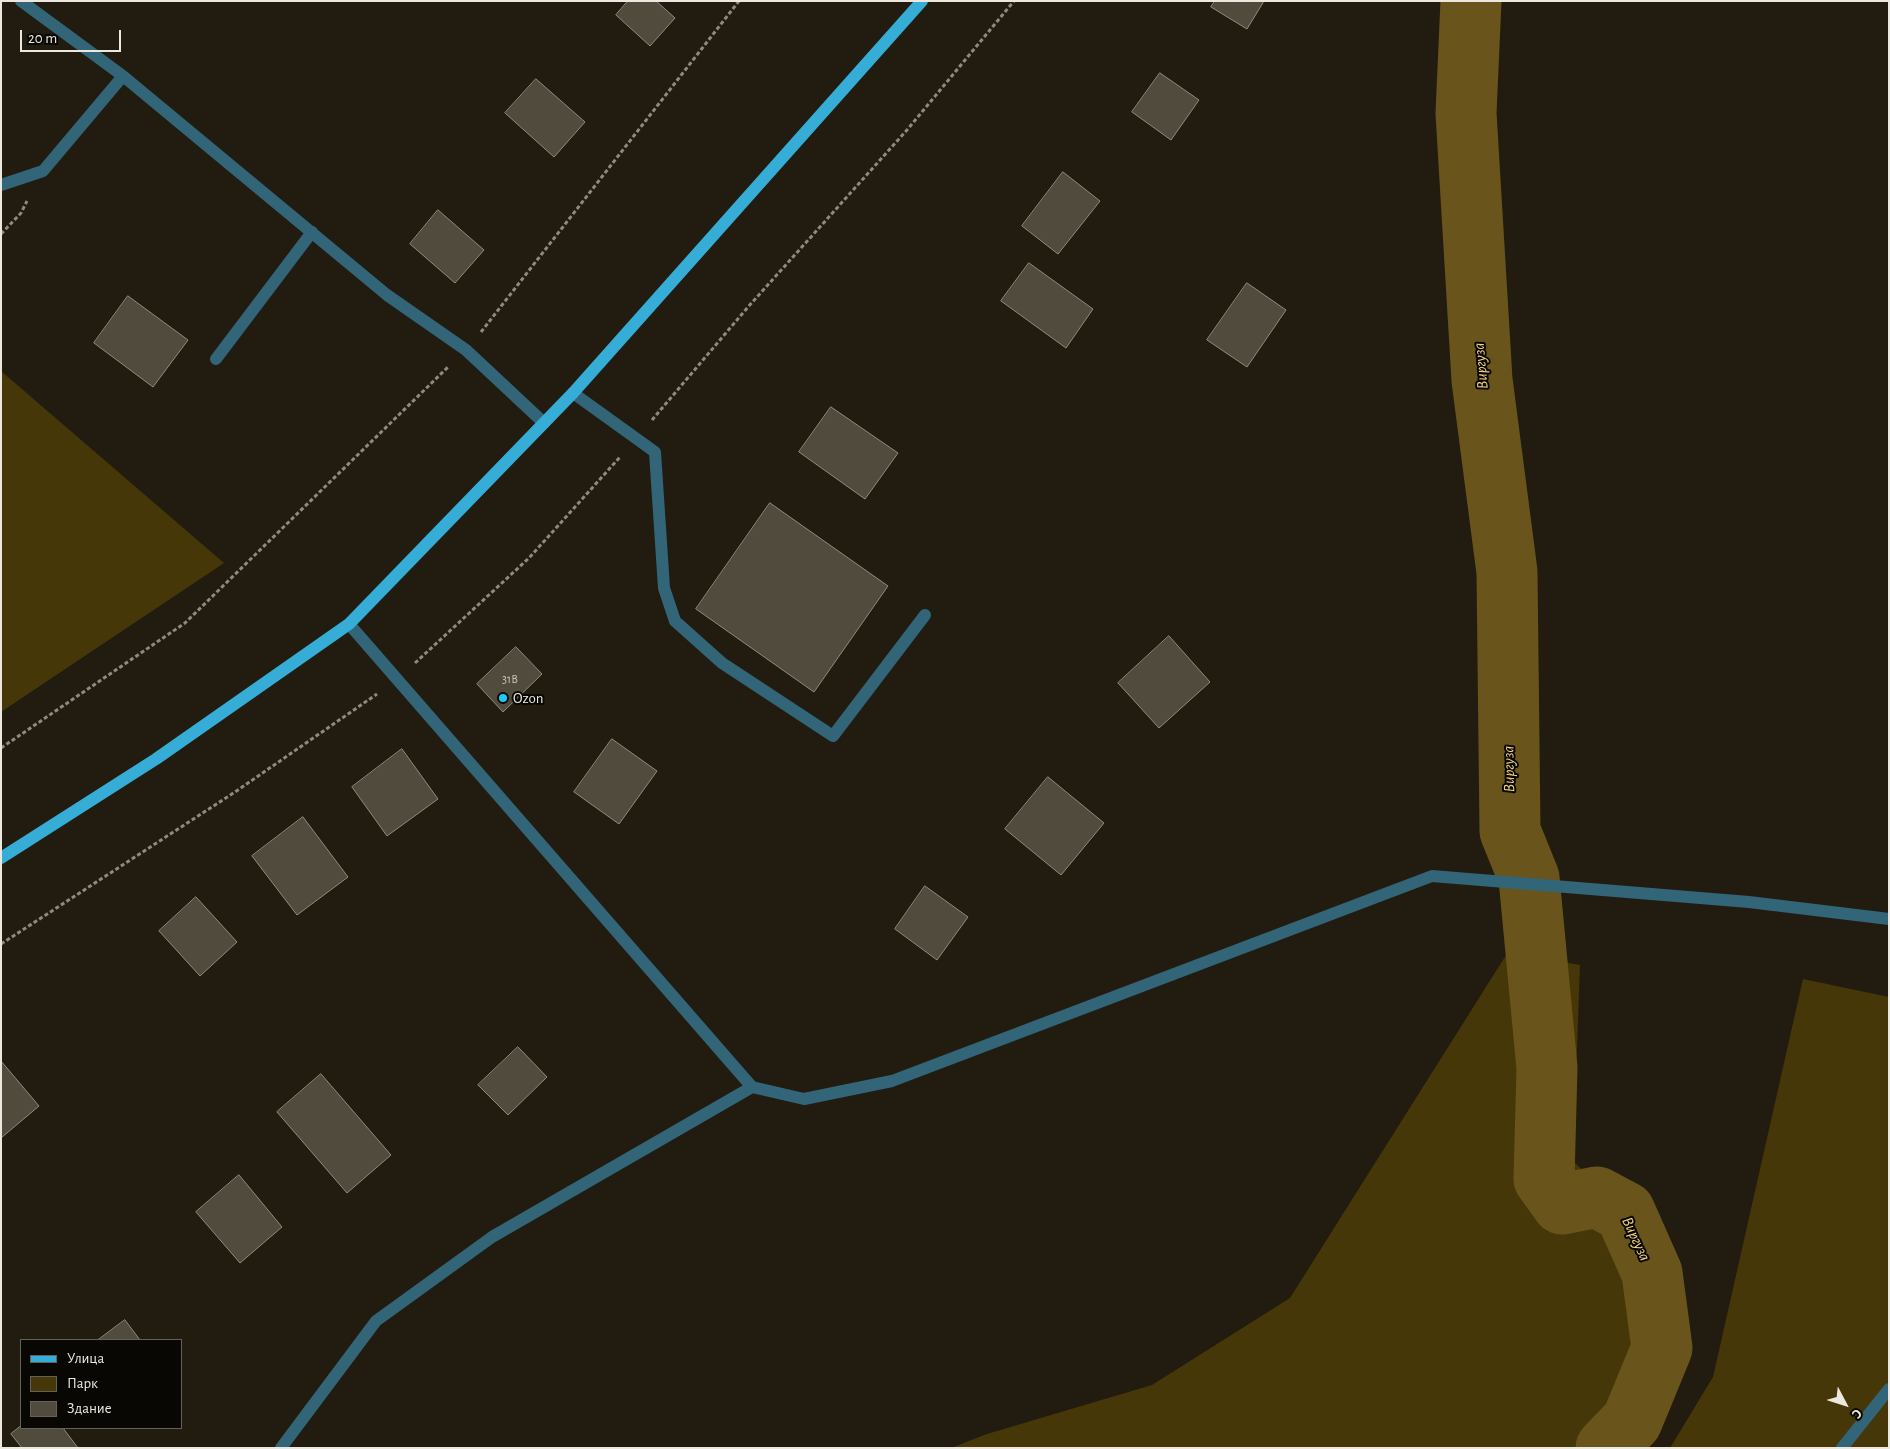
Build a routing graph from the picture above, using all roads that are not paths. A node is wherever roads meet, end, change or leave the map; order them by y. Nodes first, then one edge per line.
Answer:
1 (21, 1) edge
2 (922, 1) edge
3 (123, 76) junction
4 (1, 185) edge
5 (312, 232) junction
6 (216, 359) dead end
7 (573, 392) junction
8 (544, 423) junction
9 (925, 615) dead end
10 (349, 624) junction
11 (1, 858) edge
12 (1889, 919) edge
13 (752, 1088) junction
14 (1889, 1389) edge
15 (281, 1448) edge
16 (1842, 1448) edge

1 - 3 street
2 - 7 main road
3 - 4 street
3 - 5 street
5 - 6 street
5 - 8 street
7 - 8 main road
7 - 9 street
8 - 10 main road
10 - 11 main road
10 - 13 street
12 - 13 street
13 - 15 street
14 - 16 street

